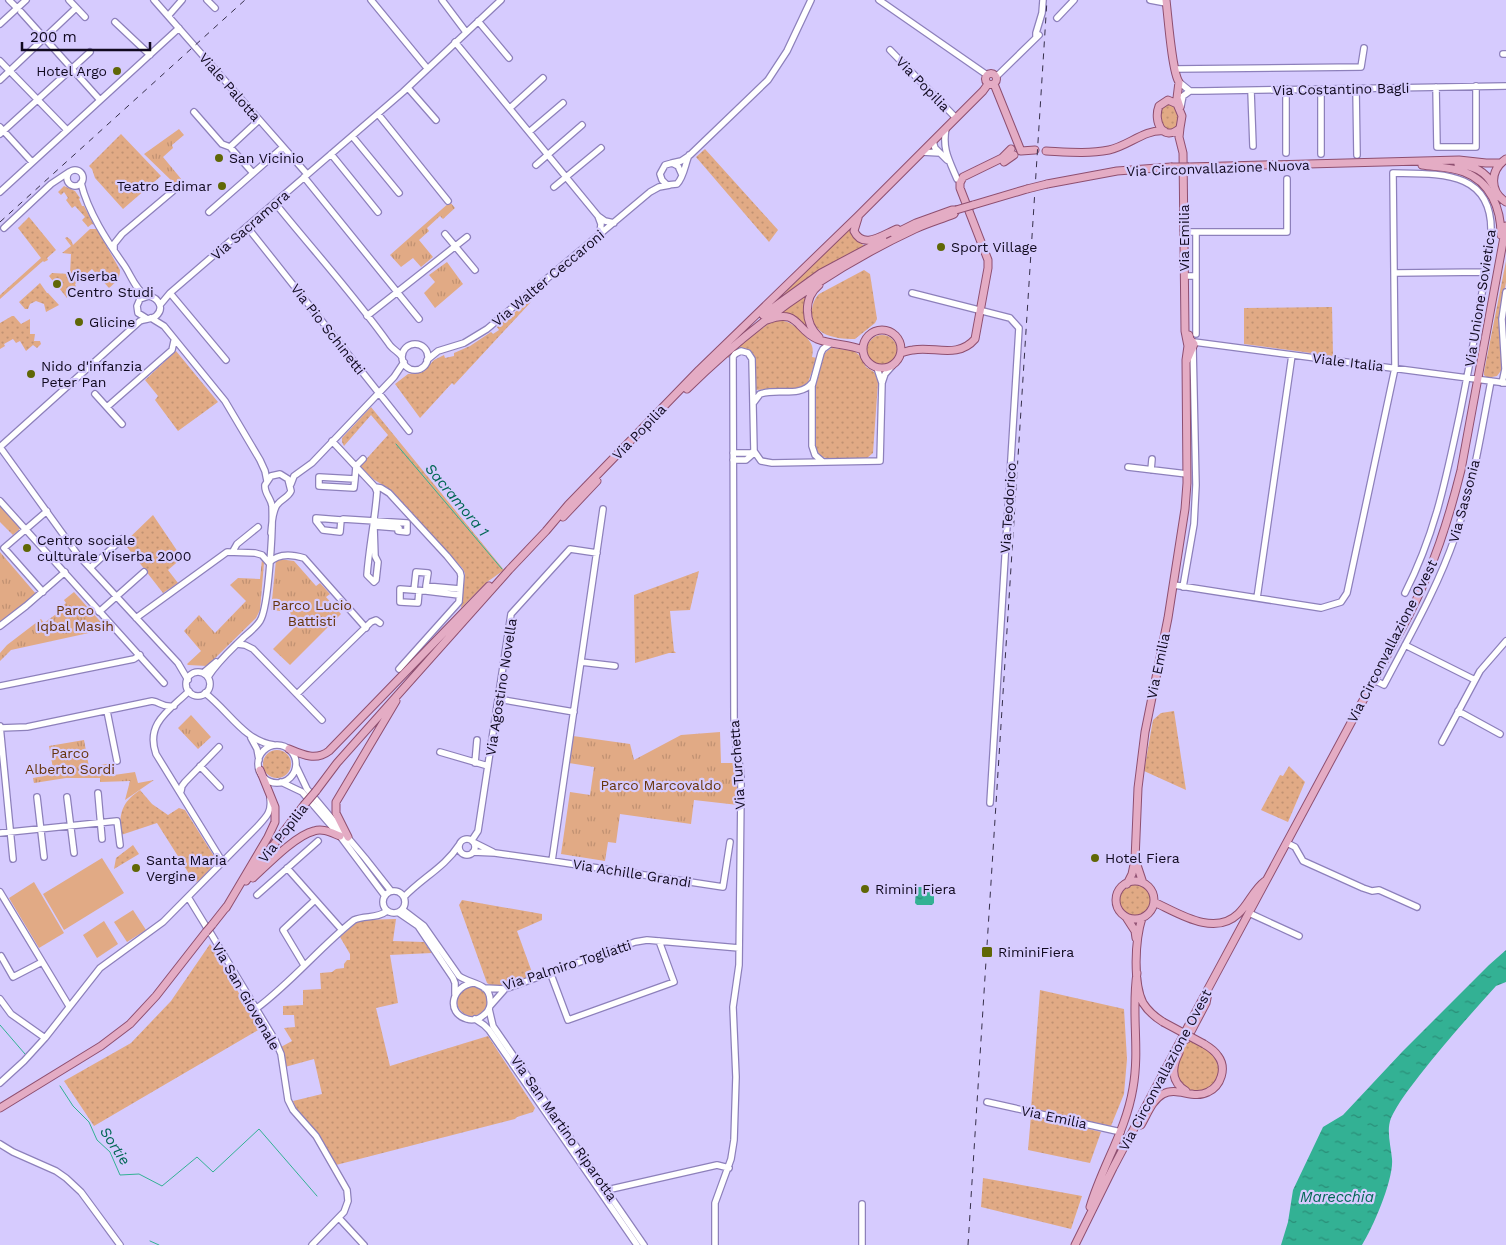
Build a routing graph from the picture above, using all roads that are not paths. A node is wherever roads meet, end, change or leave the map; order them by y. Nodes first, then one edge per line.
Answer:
1 (9, 0) edge
2 (26, 0) edge
3 (69, 0) edge
4 (154, 0) edge
5 (182, 0) edge
6 (207, 0) edge
7 (370, 0) edge
8 (442, 0) edge
9 (501, 0) edge
10 (811, 0) edge
11 (879, 0) edge
12 (1043, 0) edge
13 (1074, 0) edge
14 (1150, 0) edge
15 (1166, 1) edge
16 (76, 8) junction
17 (215, 8) dead end
18 (19, 10) junction
19 (168, 16) junction
20 (85, 18) dead end
21 (1057, 18) dead end
22 (478, 21) junction
23 (115, 22) dead end
24 (0, 24) edge
25 (179, 28) junction
26 (466, 32) junction
27 (45, 39) junction
28 (455, 42) junction
29 (1364, 48) dead end
30 (890, 50) dead end
31 (90, 52) dead end
32 (150, 55) junction
33 (509, 58) dead end
34 (0, 61) edge
35 (427, 68) junction
36 (73, 69) junction
37 (1175, 69) junction
38 (10, 71) junction
39 (987, 75) joint
40 (543, 78) dead end
41 (0, 80) edge
42 (992, 81) junction
43 (1178, 81) junction
44 (1476, 86) junction
45 (1506, 86) edge
46 (1436, 87) junction
47 (408, 88) junction
48 (1286, 89) junction
49 (1321, 89) junction
50 (1356, 89) junction
51 (1190, 91) junction
52 (1251, 91) junction
53 (37, 100) junction
54 (100, 100) junction
55 (1168, 100) junction
56 (563, 103) dead end
57 (510, 108) junction
58 (1181, 109) junction
59 (194, 112) dead end
60 (378, 114) junction
61 (956, 118) junction
62 (1157, 118) junction
63 (259, 120) junction
64 (436, 120) dead end
65 (582, 126) dead end
66 (946, 128) junction
67 (1180, 128) junction
68 (67, 130) junction
69 (1, 131) edge
70 (529, 132) junction
71 (1166, 132) junction
72 (1145, 134) junction
73 (352, 136) junction
74 (933, 141) junction
75 (1253, 146) dead end
76 (230, 147) junction
77 (283, 147) junction
78 (1182, 147) junction
79 (601, 148) dead end
80 (945, 148) junction
81 (1016, 150) junction
82 (1035, 150) dead end
83 (1046, 151) dead end
84 (922, 152) junction
85 (940, 153) junction
86 (1286, 153) dead end
87 (1321, 154) dead end
88 (330, 155) junction
89 (548, 155) junction
90 (690, 155) junction
91 (1357, 155) dead end
92 (949, 161) junction
93 (1504, 161) edge
94 (32, 162) junction
95 (672, 163) junction
96 (1395, 163) junction
97 (536, 165) dead end
98 (1421, 165) junction
99 (69, 172) junction
100 (253, 173) junction
101 (660, 174) junction
102 (682, 175) junction
103 (306, 176) junction
104 (566, 177) junction
105 (956, 179) dead end
106 (1287, 179) dead end
107 (81, 183) junction
108 (72, 185) junction
109 (670, 185) junction
110 (1494, 185) junction
111 (554, 187) dead end
112 (47, 188) junction
113 (173, 191) dead end
114 (0, 192) edge
115 (650, 192) junction
116 (399, 193) dead end
117 (361, 196) dead end
118 (1504, 200) edge
119 (86, 201) junction
120 (448, 202) dead end
121 (275, 203) junction
122 (1506, 209) edge
123 (956, 210) junction
124 (209, 212) dead end
125 (378, 212) dead end
126 (598, 216) junction
127 (858, 216) junction
128 (614, 223) junction
129 (916, 223) junction
130 (1506, 226) edge
131 (4, 228) dead end
132 (248, 228) junction
133 (1184, 232) junction
134 (1196, 232) junction
135 (122, 234) junction
136 (445, 234) dead end
137 (600, 234) junction
138 (105, 235) junction
139 (467, 237) dead end
140 (1506, 245) edge
141 (455, 247) junction
142 (114, 252) junction
143 (1506, 256) edge
144 (120, 260) junction
145 (849, 263) junction
146 (1501, 265) junction
147 (474, 270) dead end
148 (1486, 272) junction
149 (1395, 273) junction
150 (1184, 276) junction
151 (1196, 276) junction
152 (399, 292) junction
153 (1506, 292) edge
154 (170, 293) junction
155 (912, 293) dead end
156 (146, 296) junction
157 (156, 299) junction
158 (138, 301) junction
159 (160, 305) junction
160 (159, 312) junction
161 (981, 312) junction
162 (138, 313) junction
163 (1185, 315) junction
164 (1196, 315) junction
165 (367, 316) junction
166 (149, 318) junction
167 (419, 318) dead end
168 (760, 324) junction
169 (164, 326) junction
170 (131, 329) junction
171 (1505, 332) edge
172 (1196, 334) dead end
173 (172, 338) junction
174 (737, 338) junction
175 (386, 340) junction
176 (823, 340) junction
177 (831, 343) junction
178 (900, 344) junction
179 (1191, 345) junction
180 (863, 347) junction
181 (406, 348) junction
182 (424, 348) junction
183 (172, 350) junction
184 (914, 350) junction
185 (438, 351) junction
186 (184, 352) junction
187 (901, 353) junction
188 (1292, 355) junction
189 (403, 359) junction
190 (226, 360) dead end
191 (427, 360) junction
192 (892, 366) junction
193 (410, 368) junction
194 (877, 368) junction
195 (1395, 368) junction
196 (394, 377) junction
197 (1186, 378) junction
198 (1194, 378) junction
199 (1467, 378) junction
200 (1478, 379) junction
201 (1491, 381) junction
202 (813, 382) junction
203 (1504, 383) edge
204 (882, 384) junction
205 (378, 392) junction
206 (94, 394) dead end
207 (753, 406) junction
208 (107, 407) junction
209 (122, 424) dead end
210 (409, 431) dead end
211 (332, 441) junction
212 (0, 447) edge
213 (754, 452) junction
214 (733, 453) junction
215 (316, 457) junction
216 (363, 459) dead end
217 (1152, 459) dead end
218 (260, 460) junction
219 (733, 460) junction
220 (823, 462) junction
221 (356, 466) junction
222 (1128, 467) dead end
223 (1150, 470) junction
224 (1187, 474) junction
225 (280, 475) junction
226 (355, 479) junction
227 (267, 481) junction
228 (291, 486) junction
229 (375, 487) junction
230 (1186, 492) junction
231 (1196, 492) junction
232 (268, 496) junction
233 (283, 500) junction
234 (0, 501) edge
235 (1453, 501) junction
236 (1465, 504) junction
237 (603, 509) dead end
238 (47, 511) junction
239 (341, 520) dead end
240 (374, 525) junction
241 (258, 526) dead end
242 (25, 529) junction
243 (271, 533) junction
244 (122, 539) dead end
245 (270, 544) junction
246 (233, 551) junction
247 (255, 553) junction
248 (597, 553) junction
249 (283, 555) junction
250 (368, 559) junction
251 (377, 560) junction
252 (269, 563) junction
253 (90, 568) junction
254 (509, 570) junction
255 (65, 572) junction
256 (144, 572) dead end
257 (1174, 585) junction
258 (1183, 587) junction
259 (426, 589) junction
260 (43, 592) junction
261 (460, 592) junction
262 (1405, 593) dead end
263 (117, 596) junction
264 (1257, 598) junction
265 (99, 612) junction
266 (1410, 612) junction
267 (1419, 617) junction
268 (136, 618) junction
269 (380, 622) dead end
270 (0, 626) edge
271 (366, 628) junction
272 (248, 634) junction
273 (1506, 641) edge
274 (237, 644) junction
275 (1405, 645) junction
276 (251, 648) junction
277 (140, 656) junction
278 (222, 658) junction
279 (581, 662) junction
280 (178, 663) junction
281 (615, 666) dead end
282 (400, 669) dead end
283 (194, 673) junction
284 (203, 673) junction
285 (208, 678) junction
286 (188, 680) junction
287 (1374, 680) junction
288 (1475, 680) junction
289 (408, 682) junction
290 (164, 683) dead end
291 (0, 686) edge
292 (189, 691) junction
293 (206, 691) junction
294 (297, 694) junction
295 (498, 699) junction
296 (148, 702) junction
297 (174, 706) junction
298 (107, 711) junction
299 (1458, 711) junction
300 (574, 712) junction
301 (164, 714) junction
302 (322, 720) dead end
303 (0, 727) edge
304 (1500, 734) dead end
305 (250, 736) junction
306 (477, 740) dead end
307 (1442, 742) dead end
308 (276, 745) junction
309 (219, 747) dead end
310 (289, 749) junction
311 (440, 752) dead end
312 (1, 761) edge
313 (117, 761) dead end
314 (259, 762) junction
315 (475, 763) junction
316 (200, 766) junction
317 (296, 766) junction
318 (488, 766) junction
319 (983, 766) dead end
320 (992, 766) junction
321 (260, 770) junction
322 (190, 776) junction
323 (175, 782) junction
324 (184, 782) junction
325 (280, 782) junction
326 (220, 787) dead end
327 (98, 793) dead end
328 (182, 794) junction
329 (269, 794) junction
330 (37, 797) dead end
331 (67, 797) dead end
332 (990, 804) dead end
333 (100, 823) junction
334 (71, 827) junction
335 (41, 829) junction
336 (10, 832) junction
337 (0, 833) edge
338 (344, 837) junction
339 (102, 839) dead end
340 (318, 841) dead end
341 (473, 841) junction
342 (730, 842) dead end
343 (1287, 843) junction
344 (120, 845) dead end
345 (459, 845) junction
346 (473, 852) junction
347 (74, 853) dead end
348 (495, 853) junction
349 (465, 855) junction
350 (44, 857) dead end
351 (13, 859) dead end
352 (448, 860) junction
353 (1136, 860) junction
354 (222, 861) junction
355 (552, 861) junction
356 (287, 868) junction
357 (1268, 879) junction
358 (1143, 883) junction
359 (1127, 884) junction
360 (414, 886) junction
361 (241, 888) junction
362 (0, 892) edge
363 (391, 892) junction
364 (399, 892) junction
365 (257, 895) dead end
366 (385, 896) junction
367 (188, 897) junction
368 (404, 897) junction
369 (315, 900) junction
370 (1154, 902) junction
371 (1417, 907) dead end
372 (226, 908) junction
373 (387, 911) junction
374 (401, 911) junction
375 (1249, 913) junction
376 (1126, 917) junction
377 (1142, 918) junction
378 (209, 929) junction
379 (342, 930) junction
380 (1298, 936) dead end
381 (659, 941) junction
382 (1137, 944) junction
383 (739, 948) junction
384 (1, 956) edge
385 (42, 962) junction
386 (304, 965) junction
387 (550, 972) junction
388 (1137, 973) junction
389 (474, 983) junction
390 (1209, 987) junction
391 (484, 988) junction
392 (505, 989) junction
393 (455, 994) junction
394 (0, 999) edge
395 (69, 1006) junction
396 (257, 1008) junction
397 (489, 1008) junction
398 (475, 1020) junction
399 (45, 1038) junction
400 (0, 1084) edge
401 (1191, 1094) junction
402 (987, 1102) dead end
403 (0, 1108) edge
404 (1121, 1132) junction
405 (0, 1144) edge
406 (729, 1168) junction
407 (1113, 1168) junction
408 (607, 1190) junction
409 (862, 1204) dead end
410 (339, 1218) junction
411 (1083, 1228) junction
412 (120, 1245) edge
413 (312, 1245) edge
414 (364, 1245) edge
415 (637, 1245) edge
416 (644, 1245) edge
417 (715, 1245) edge
418 (862, 1245) edge
419 (1075, 1245) edge

1 - 18 street
2 - 18 street
3 - 16 street
4 - 19 street, Viale Palotta
5 - 19 street
6 - 17 street
7 - 35 street
8 - 26 street
9 - 22 street, Via Sacramora
10 - 90 street
11 - 39 street
12 - 42 street, Via Popilia
13 - 21 street
14 - 15 street
15 - 37 main road
16 - 20 street
16 - 27 street
18 - 24 street
18 - 27 street
19 - 25 street, Viale Palotta
22 - 26 street, Via Sacramora
22 - 33 street
23 - 32 street
25 - 32 street
25 - 63 street, Viale Palotta
26 - 28 street, Via Sacramora
27 - 36 street
27 - 38 street
28 - 35 street, Via Sacramora
28 - 57 street
29 - 37 street
30 - 61 street, Via Popilia
31 - 36 street
32 - 54 street
34 - 38 street
35 - 47 street, Via Sacramora
36 - 53 street
36 - 54 street
37 - 43 main road
38 - 41 street
38 - 53 street
39 - 42 main road
40 - 57 street
42 - 61 main road, Via Popilia
42 - 81 main road
43 - 51 street
43 - 55 main road
43 - 58 main road
44 - 45 street, Via Costantino Bagli
44 - 46 street, Via Costantino Bagli
44 - 46 street
46 - 50 street, Via Costantino Bagli
47 - 60 street, Via Sacramora
47 - 64 street
48 - 49 street, Via Costantino Bagli
48 - 52 street, Via Costantino Bagli
48 - 86 street
49 - 50 street, Via Costantino Bagli
49 - 87 street
50 - 91 street
51 - 52 street, Via Costantino Bagli
51 - 58 street
52 - 75 street
53 - 68 street
53 - 69 street
54 - 68 street
55 - 58 main road
55 - 62 main road
56 - 70 street
57 - 70 street
58 - 67 main road
59 - 76 street
60 - 73 street, Via Sacramora
60 - 120 street
61 - 66 main road, Via Popilia
62 - 71 main road
62 - 72 main road
63 - 76 street
63 - 77 street, Viale Palotta
65 - 89 street
66 - 74 main road, Via Popilia
66 - 80 street
67 - 71 main road
67 - 78 main road, Via Emilia
68 - 94 street
69 - 94 street
70 - 89 street
71 - 72 main road
71 - 78 main road
72 - 83 main road
73 - 88 street, Via Sacramora
73 - 116 street
74 - 80 street
74 - 84 main road, Via Popilia
74 - 85 street
76 - 100 street
77 - 100 street
77 - 103 street, Viale Palotta
78 - 133 main road, Via Emilia
79 - 104 street
80 - 92 street
81 - 82 main road
81 - 161 main road
84 - 85 street
84 - 127 main road, Via Popilia
85 - 92 street
88 - 103 street, Via Sacramora
88 - 117 street
88 - 125 street
89 - 97 street
89 - 104 street
90 - 95 street, Via Walter Ceccaroni
90 - 102 street
92 - 105 street
93 - 96 main road, Via Circonvallazione Nuova
93 - 110 main road
94 - 114 street
95 - 101 street, Via Walter Ceccaroni
95 - 102 street
96 - 98 main road, Via Circonvallazione Nuova
96 - 123 main road, Via Circonvallazione Nuova, bridge
98 - 110 main road, Via Circonvallazione Nuova
98 - 146 main road
99 - 107 street
99 - 108 street
99 - 112 street
100 - 124 street
101 - 109 street
101 - 115 street, Via Walter Ceccaroni
102 - 109 street, Via Walter Ceccaroni
103 - 121 street, Via Sacramora
103 - 152 street, Viale Palotta
104 - 111 street
104 - 126 street
106 - 134 street
107 - 108 street
107 - 119 street
108 - 112 street
108 - 119 street
109 - 115 street, Via Walter Ceccaroni
110 - 118 main road, Via Circonvallazione Nuova
112 - 131 street
113 - 135 street
115 - 128 street, Via Walter Ceccaroni
118 - 122 main road
119 - 138 street
121 - 132 street, Via Sacramora
121 - 165 street
123 - 129 main road, Via Circonvallazione Nuova
123 - 145 main road, Via Circonvallazione Nuova
126 - 128 street
126 - 137 street
127 - 129 main road
127 - 174 main road, Via Popilia
128 - 137 street, Via Walter Ceccaroni
129 - 174 main road, Via Circonvallazione Nuova
130 - 146 main road, Via Circonvallazione Ovest
132 - 154 street, Via Sacramora
132 - 205 street, Via Pio Schinetti
133 - 134 street
133 - 150 main road, Via Emilia
134 - 151 street
135 - 138 street
135 - 142 street
136 - 141 street
137 - 185 street, Via Walter Ceccaroni
138 - 142 street
139 - 141 street
140 - 146 main road, Via Circonvallazione Ovest
141 - 147 street
141 - 152 street
142 - 144 street
143 - 146 main road
144 - 156 street
144 - 158 street
145 - 168 main road, Via Circonvallazione Nuova
145 - 176 main road
146 - 200 main road, Via Circonvallazione Ovest
148 - 149 street
148 - 149 street, Via Unione Sovietica
148 - 199 street, Via Unione Sovietica
149 - 195 street
150 - 151 street
150 - 163 main road, Via Emilia
151 - 164 street
152 - 165 street
152 - 167 street, Viale Palotta
153 - 171 street
154 - 157 street, Via Sacramora
154 - 159 street, Via Sacramora
154 - 190 street
155 - 161 street, Via Teodorico
156 - 157 street
156 - 158 street
157 - 159 street
158 - 162 street
159 - 160 street
160 - 166 street
160 - 169 street
161 - 184 main road
161 - 320 street, Via Teodorico
162 - 166 street
162 - 170 street
163 - 164 street
163 - 179 main road, Via Emilia
164 - 172 street
165 - 175 street
166 - 169 street
166 - 170 street
168 - 174 main road, Via Circonvallazione Nuova
168 - 176 main road
169 - 173 street
170 - 212 street
171 - 203 street
173 - 183 street
173 - 186 street
174 - 254 main road, Via Popilia
175 - 181 street
175 - 189 street
176 - 177 main road
177 - 180 main road
177 - 202 street
178 - 180 main road
178 - 184 main road
178 - 187 main road
179 - 188 street, Viale Italia
179 - 197 main road, Via Emilia
179 - 198 street
180 - 194 main road
181 - 182 street
181 - 189 street
182 - 185 street
182 - 191 street
183 - 186 street
183 - 208 street
184 - 187 main road
185 - 191 street, Via Walter Ceccaroni
186 - 218 street
187 - 192 main road
188 - 195 street, Viale Italia
188 - 264 street
189 - 193 street
189 - 196 street
191 - 193 street
192 - 194 main road
192 - 204 street
193 - 196 street
194 - 204 street
195 - 199 street, Viale Italia
195 - 264 street
196 - 205 street
197 - 198 street
197 - 224 main road, Via Emilia
198 - 231 street
199 - 200 street, Viale Italia
199 - 262 street, Via Unione Sovietica
200 - 201 street, Viale Italia
200 - 235 main road, Via Circonvallazione Ovest
201 - 203 street, Viale Italia
201 - 236 street, Via Sassonia
202 - 207 street
202 - 220 street
204 - 220 street
205 - 210 street, Via Pio Schinetti
205 - 211 street
206 - 208 street
207 - 213 street
207 - 214 street, Via Turchetta
208 - 209 street
211 - 215 street
211 - 221 street
212 - 238 street
213 - 214 street
213 - 219 street
213 - 220 street
214 - 219 street, Via Turchetta
215 - 225 street
215 - 228 street
216 - 221 street
217 - 223 street
218 - 225 street
218 - 227 street
219 - 383 street, Via Turchetta
221 - 226 street
221 - 229 street
222 - 223 street
223 - 224 street
224 - 230 main road, Via Emilia
225 - 227 street
225 - 228 street
226 - 226 street
227 - 232 street
228 - 233 street
229 - 240 street
229 - 261 street
230 - 231 street
230 - 257 main road, Via Emilia
231 - 258 street
232 - 233 street
232 - 243 street
233 - 243 street
234 - 242 street
235 - 236 street
235 - 266 main road, Via Circonvallazione Ovest
236 - 267 street, Via Sassonia
237 - 248 street
238 - 242 street
238 - 253 street
239 - 240 street
240 - 240 street
240 - 250 street
240 - 251 street
241 - 246 street
242 - 255 street
242 - 260 street
243 - 245 street
244 - 253 street
245 - 247 street
245 - 249 street
245 - 252 street
246 - 247 street
246 - 268 street
247 - 252 street
248 - 279 street
248 - 295 street, Via Agostino Novella
249 - 252 street
249 - 271 street
250 - 251 street
250 - 251 street
252 - 272 street
253 - 263 street
254 - 289 main road, Via Popilia
254 - 310 main road
255 - 260 street
255 - 265 street
256 - 263 street
257 - 258 street
257 - 353 main road, Via Emilia
258 - 264 street
259 - 259 street
259 - 261 street
260 - 270 street
261 - 282 street
263 - 265 street
263 - 268 street
265 - 277 street
266 - 267 street
266 - 287 main road, Via Circonvallazione Ovest
267 - 275 street, Via Sassonia
268 - 280 street
269 - 271 street
271 - 294 street
272 - 274 street
272 - 276 street
273 - 288 street
274 - 276 street
274 - 278 street
275 - 287 street, Via Sassonia
275 - 288 street
276 - 294 street
277 - 290 street
277 - 291 street
278 - 284 street
278 - 285 street
279 - 281 street
279 - 300 street
280 - 283 street
280 - 286 street
283 - 284 street
283 - 286 street
284 - 285 street
285 - 293 street
286 - 292 street
287 - 343 main road, Via Circonvallazione Ovest
288 - 299 street
289 - 338 main road
289 - 361 main road, Via Popilia, bridge
292 - 293 street
292 - 297 street
293 - 305 street
294 - 302 street
295 - 300 street
295 - 318 street, Via Agostino Novella
296 - 297 street
296 - 298 street
296 - 301 street
297 - 301 street
298 - 303 street
298 - 313 street
299 - 304 street
299 - 307 street
300 - 355 street
301 - 323 street
303 - 312 street
305 - 308 street
305 - 314 street
306 - 315 street
308 - 310 street
308 - 314 street
309 - 316 street
310 - 317 street
311 - 315 street
312 - 336 street
314 - 321 street
315 - 318 street
316 - 322 street
316 - 326 street
317 - 325 street
317 - 338 street
318 - 341 street, Via Agostino Novella
319 - 320 street
320 - 332 street, Via Teodorico
321 - 325 street
321 - 329 main road
322 - 323 street
322 - 324 street
323 - 324 street
323 - 328 street
324 - 328 street
325 - 338 street
327 - 333 street
328 - 354 street
329 - 354 street, Via Popilia
329 - 372 main road
330 - 335 street
331 - 334 street
333 - 334 street
333 - 339 street
333 - 344 street
334 - 335 street
334 - 347 street
335 - 336 street
335 - 350 street
336 - 337 street
336 - 351 street
338 - 361 main road
338 - 363 street
338 - 366 street
340 - 356 street
341 - 345 street
341 - 346 street
341 - 348 street, Via Achille Grandi
342 - 355 street, Via Achille Grandi
343 - 357 main road, Via Circonvallazione Ovest
343 - 371 street
345 - 349 street
345 - 352 street, Via Achille Grandi
346 - 348 street, Via Achille Grandi
346 - 349 street, Via Achille Grandi
348 - 355 street, Via Achille Grandi
349 - 352 street, Via Achille Grandi
352 - 360 street, Via Achille Grandi
353 - 358 main road, Via Emilia
353 - 359 main road, Via Emilia
354 - 367 street, Via Popilia
356 - 365 street
356 - 369 street
357 - 370 main road
357 - 375 main road, Via Circonvallazione Ovest
358 - 359 main road
358 - 370 main road
359 - 376 main road
360 - 364 street, Via Achille Grandi
360 - 368 street, Via Achille Grandi
361 - 372 main road, Via Popilia
362 - 385 street
363 - 364 street
363 - 366 street
364 - 368 street
366 - 373 street
367 - 378 street, Via San Giovenale
367 - 395 street, Via Popilia
368 - 374 street
369 - 379 street
369 - 386 street
370 - 377 main road
372 - 378 main road, Via Popilia
373 - 374 street
373 - 379 street
374 - 389 street
374 - 393 street
375 - 380 street
375 - 390 main road, Via Circonvallazione Ovest
376 - 377 main road
376 - 382 main road
377 - 382 main road
378 - 396 street, Via San Giovenale
378 - 403 main road, Via Popilia
379 - 386 street
381 - 383 street, Via Palmiro Togliatti
381 - 387 street, Via Palmiro Togliatti
381 - 387 street
382 - 388 main road
383 - 406 street, Via Turchetta
384 - 385 street
385 - 395 street
386 - 396 street
387 - 392 street, Via Palmiro Togliatti
388 - 401 main road, bridge
388 - 404 main road
389 - 391 street
389 - 393 street
390 - 401 main road
390 - 407 main road, Via Circonvallazione Ovest
391 - 392 street, Via Palmiro Togliatti
391 - 397 street
392 - 397 street
393 - 398 street
394 - 399 street
395 - 399 street, Via Popilia
396 - 410 street, Via San Giovenale
397 - 398 street
397 - 408 street, Via San Martino Riparotta
398 - 415 street, Via San Martino Riparotta
399 - 400 street, Via Popilia
401 - 407 main road
402 - 404 street, Via Emilia
404 - 411 main road
405 - 412 street
406 - 408 street
406 - 417 street, Via Turchetta
407 - 411 main road, Via Circonvallazione Ovest
408 - 416 street, Via San Martino Riparotta
409 - 418 street
410 - 413 street, Via San Giovenale
410 - 414 street
411 - 419 main road

